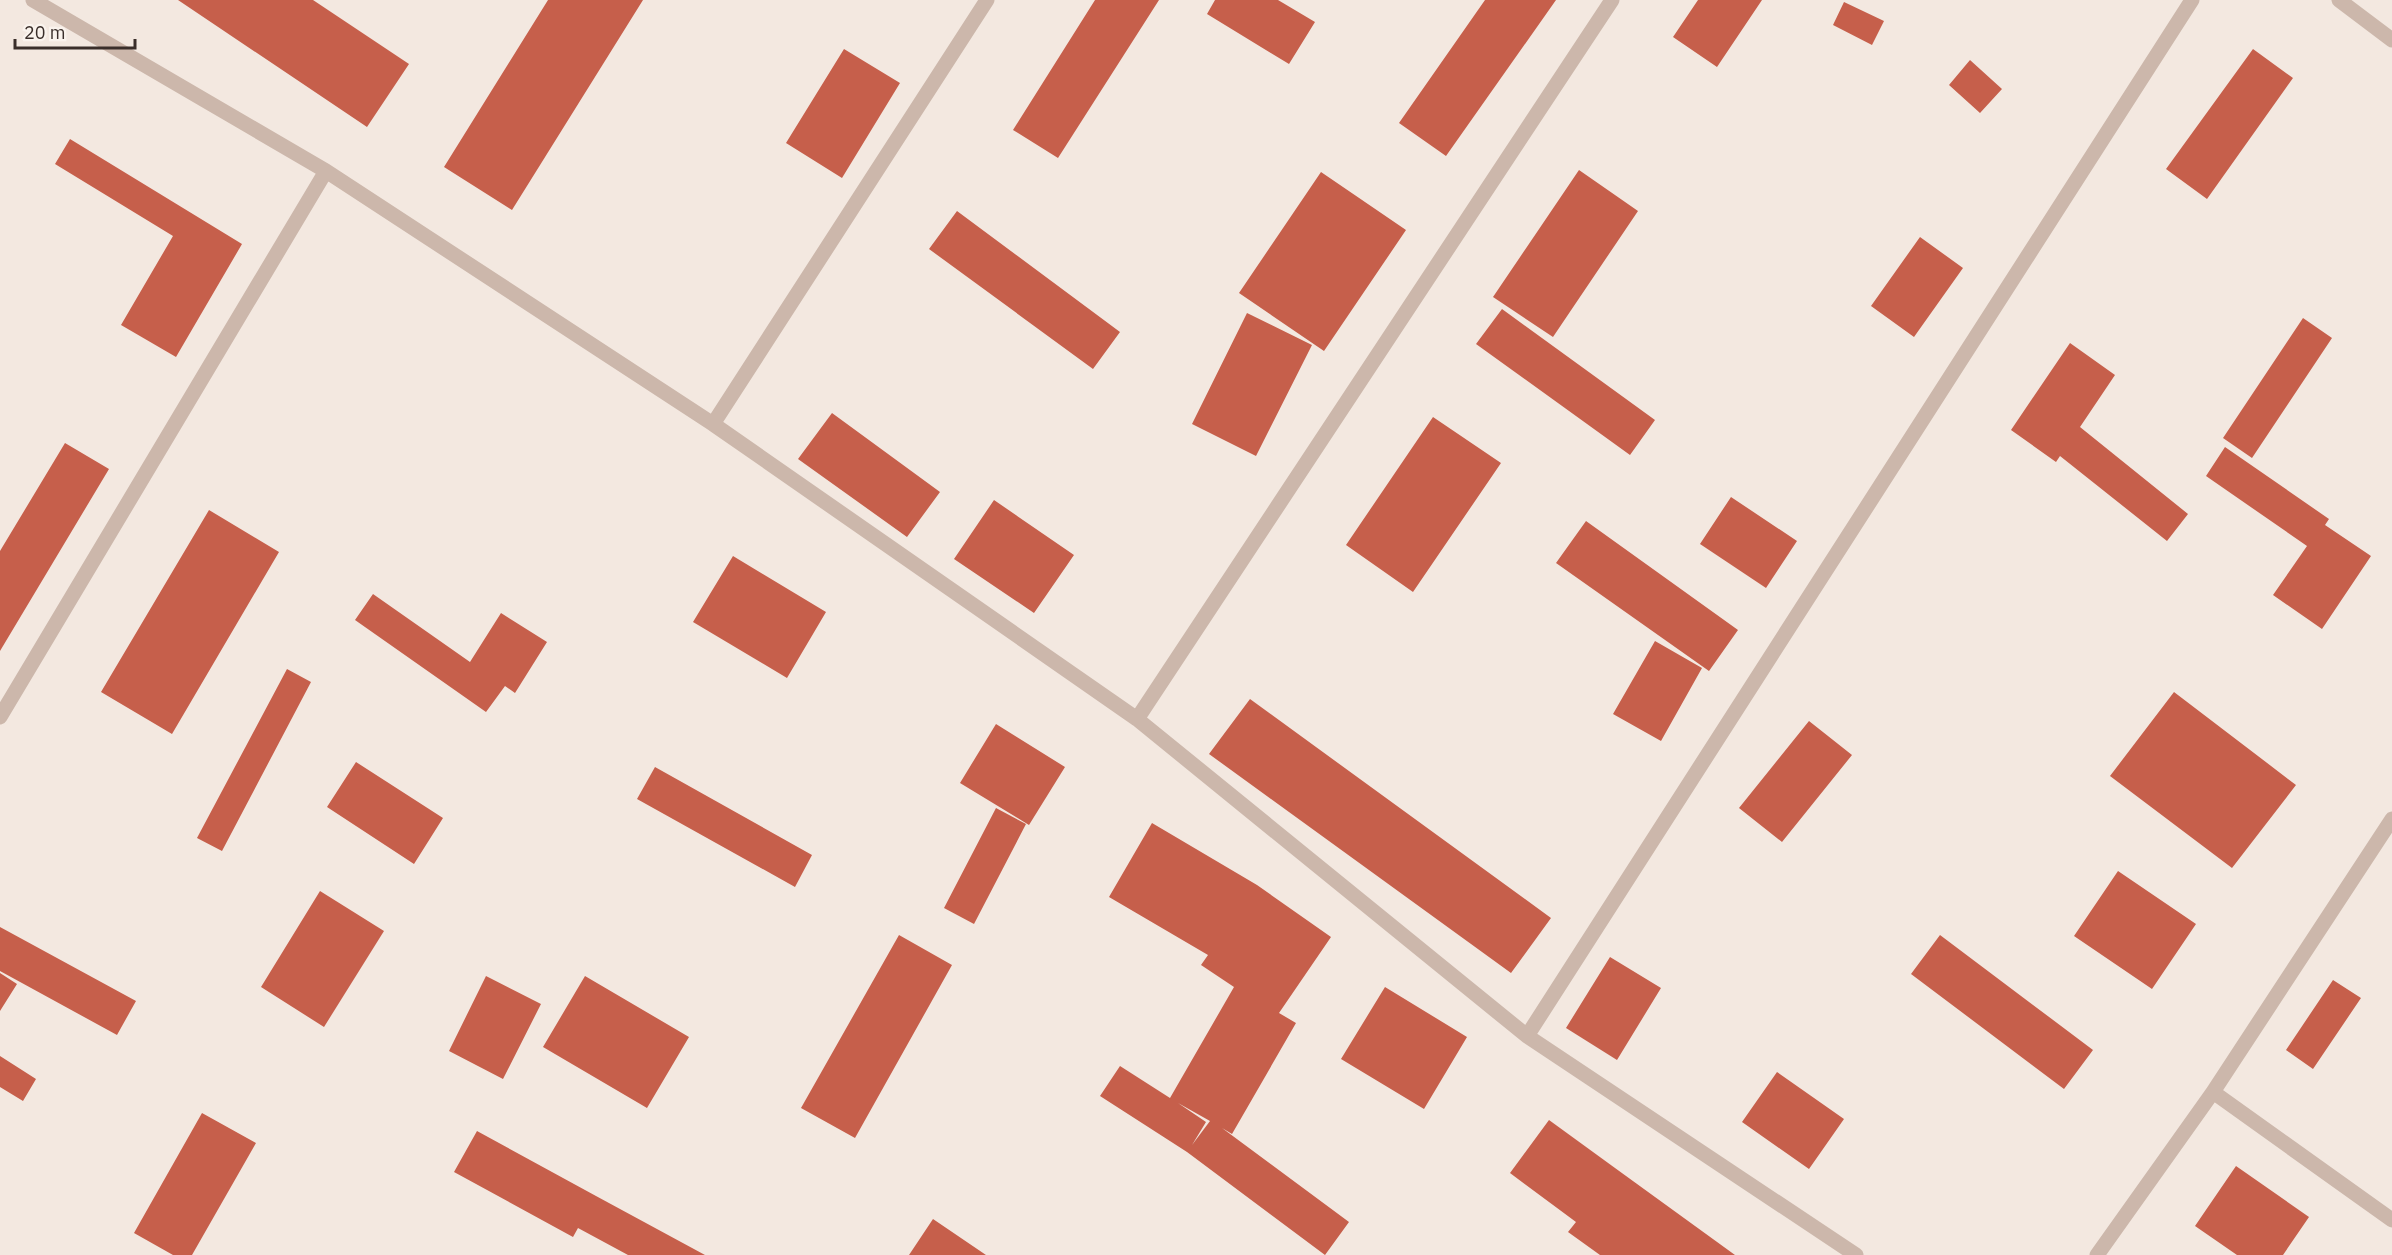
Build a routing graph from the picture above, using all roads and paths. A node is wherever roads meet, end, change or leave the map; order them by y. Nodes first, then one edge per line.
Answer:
1 (33, 0) edge
2 (987, 0) edge
3 (1612, 0) edge
4 (2192, 0) edge
5 (2339, 0) edge
6 (2392, 40) edge
7 (326, 171) junction
8 (713, 424) junction
9 (0, 717) edge
10 (1137, 719) junction
11 (2392, 819) edge
12 (1527, 1036) junction
13 (2213, 1092) junction
14 (2392, 1220) edge
15 (1856, 1255) edge
16 (2097, 1255) edge

1 - 7 street
2 - 8 street
3 - 10 street
4 - 12 street
5 - 6 street
7 - 8 street
7 - 9 street
8 - 10 street
10 - 12 street
11 - 13 street
12 - 15 street
13 - 14 street
13 - 16 street

